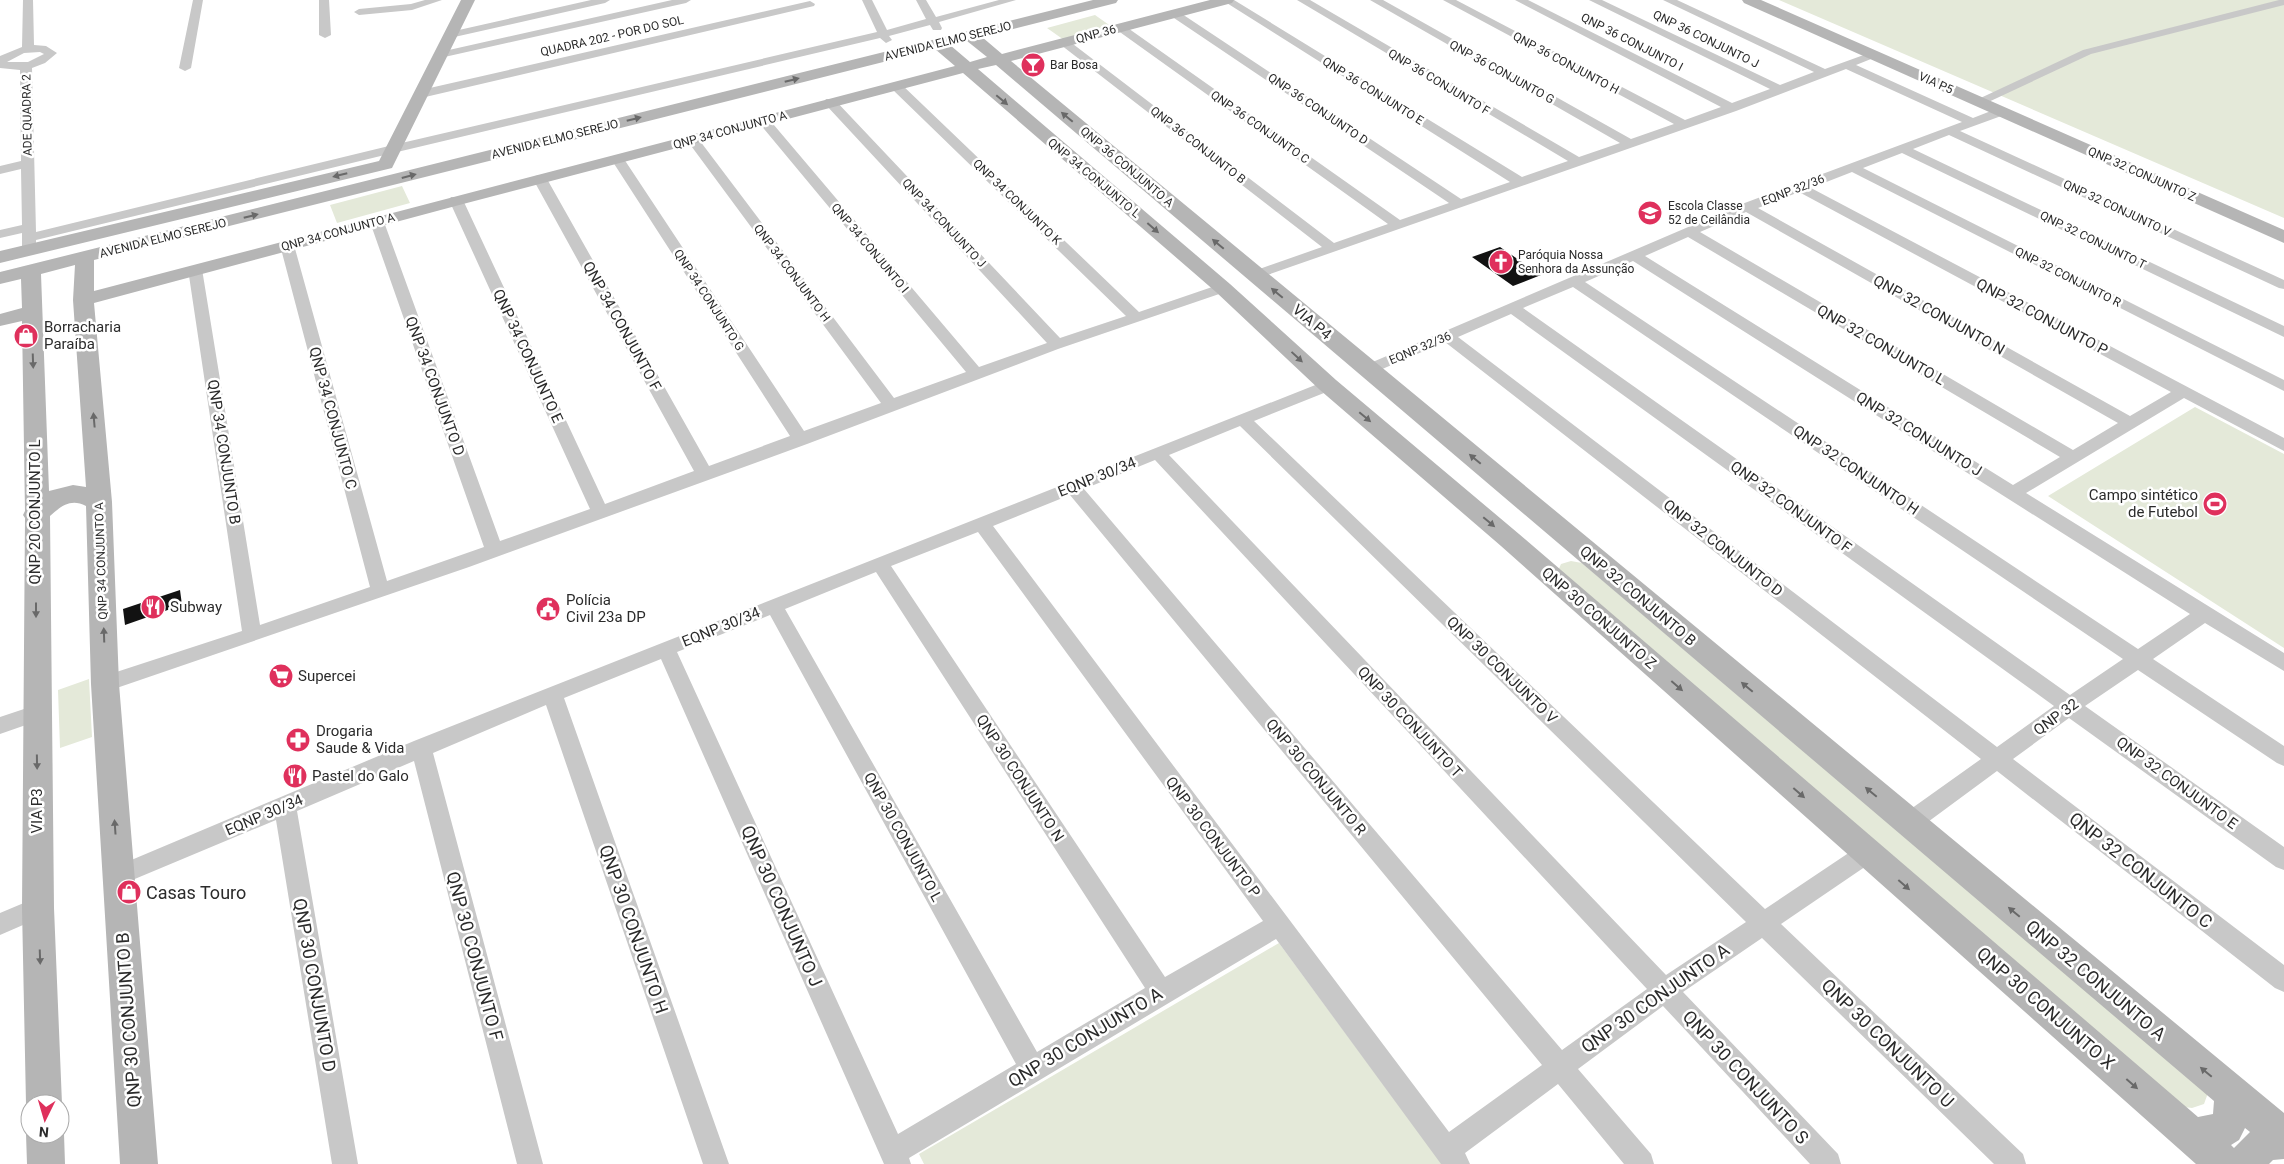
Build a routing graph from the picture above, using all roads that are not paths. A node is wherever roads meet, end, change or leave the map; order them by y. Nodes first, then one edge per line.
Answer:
1 (28, 0) edge
2 (198, 0) edge
3 (324, 0) edge
4 (437, 0) edge
5 (468, 0) edge
6 (605, 0) edge
7 (686, 0) edge
8 (867, 0) edge
9 (921, 0) edge
10 (1011, 0) edge
11 (1050, 0) edge
12 (1110, 0) edge
13 (1227, 0) edge
14 (1302, 0) edge
15 (1375, 0) edge
16 (1448, 0) edge
17 (1520, 0) edge
18 (1594, 0) edge
19 (1668, 0) edge
20 (1749, 0) edge
21 (2284, 2) edge
22 (810, 4) dead end
23 (359, 12) dead end
24 (1175, 14) junction
25 (1121, 28) junction
26 (936, 31) junction
27 (325, 35) dead end
28 (450, 35) junction
29 (970, 35) junction
30 (885, 37) junction
31 (1065, 43) junction
32 (28, 49) junction
33 (6, 55) edge
34 (440, 55) junction
35 (1872, 55) junction
36 (998, 60) junction
37 (1845, 64) junction
38 (26, 66) junction
39 (4, 68) edge
40 (185, 68) dead end
41 (965, 69) junction
42 (1823, 72) junction
43 (896, 86) junction
44 (1779, 89) junction
45 (421, 94) junction
46 (830, 102) junction
47 (1978, 102) junction
48 (1732, 108) junction
49 (2000, 112) junction
50 (764, 121) junction
51 (1972, 122) junction
52 (542, 124) junction
53 (1684, 125) junction
54 (1950, 131) junction
55 (550, 140) junction
56 (693, 140) junction
57 (511, 141) junction
58 (1630, 144) junction
59 (1901, 148) junction
60 (389, 156) junction
61 (617, 159) junction
62 (1576, 161) junction
63 (27, 164) junction
64 (1852, 167) junction
65 (0, 170) edge
66 (1133, 172) junction
67 (540, 179) junction
68 (1100, 182) junction
69 (1520, 182) junction
70 (1150, 186) junction
71 (1800, 188) junction
72 (1116, 196) junction
73 (456, 200) junction
74 (1460, 204) junction
75 (1747, 208) junction
76 (377, 222) junction
77 (1399, 226) junction
78 (1689, 232) junction
79 (0, 234) edge
80 (2284, 236) edge
81 (286, 245) junction
82 (30, 246) junction
83 (1331, 247) junction
84 (1633, 255) junction
85 (0, 257) edge
86 (84, 257) junction
87 (195, 269) junction
88 (1256, 275) junction
89 (0, 278) edge
90 (1575, 282) junction
91 (2284, 285) edge
92 (1222, 288) junction
93 (83, 300) junction
94 (1513, 308) junction
95 (32, 312) junction
96 (1137, 318) junction
97 (0, 320) edge
98 (2284, 332) edge
99 (1447, 336) junction
100 (1058, 344) junction
101 (1368, 370) junction
102 (976, 374) junction
103 (1328, 385) junction
104 (2284, 386) edge
105 (2184, 392) junction
106 (891, 406) junction
107 (1242, 419) junction
108 (2130, 423) junction
109 (801, 440) junction
110 (2284, 445) edge
111 (1157, 452) junction
112 (2073, 457) junction
113 (97, 459) junction
114 (704, 473) junction
115 (36, 482) junction
116 (1073, 487) junction
117 (2013, 493) junction
118 (100, 502) junction
119 (600, 512) junction
120 (35, 515) junction
121 (980, 523) junction
122 (1552, 524) junction
123 (1510, 540) junction
124 (494, 550) junction
125 (1586, 552) junction
126 (880, 564) junction
127 (1546, 571) junction
128 (380, 590) junction
129 (774, 606) junction
130 (2204, 614) junction
131 (252, 634) junction
132 (666, 649) junction
133 (2138, 658) junction
134 (2284, 663) edge
135 (105, 684) junction
136 (552, 694) junction
137 (2070, 706) junction
138 (36, 713) junction
139 (0, 726) edge
140 (421, 747) junction
141 (2284, 756) edge
142 (1998, 760) junction
143 (285, 806) junction
144 (1909, 823) junction
145 (1868, 853) junction
146 (2284, 860) edge
147 (118, 876) junction
148 (38, 908) junction
149 (1763, 922) junction
150 (0, 924) edge
151 (1278, 925) junction
152 (2284, 980) edge
153 (1664, 991) junction
154 (1161, 992) junction
155 (1559, 1067) junction
156 (1032, 1068) junction
157 (2231, 1093) junction
158 (44, 1094) edge
159 (2192, 1136) junction
160 (2284, 1138) edge
161 (45, 1144) edge
162 (1452, 1157) edge
163 (895, 1158) edge
164 (46, 1164) edge
165 (138, 1164) edge
166 (345, 1164) edge
167 (530, 1164) edge
168 (716, 1164) edge
169 (1641, 1164) edge
170 (1828, 1164) edge
171 (2013, 1164) edge
172 (2224, 1164) edge
173 (2246, 1164) edge

1 - 32 street
2 - 40 street
3 - 27 street
4 - 23 street
5 - 28 street
6 - 28 street
7 - 34 street, QUADRA 202 - POR DO SOL
8 - 30 street
9 - 26 street
10 - 26 street
11 - 26 street, AVENIDA ELMO SEREJO
12 - 29 street, AVENIDA ELMO SEREJO
13 - 24 street, QNP 36
13 - 69 street, QNP 36 CONJUNTO E
14 - 62 street, QNP 36 CONJUNTO F
15 - 58 street, QNP 36 CONJUNTO G
16 - 53 street, QNP 36 CONJUNTO H
17 - 48 street, QNP 36 CONJUNTO I
18 - 44 street, QNP 36 CONJUNTO J
19 - 42 street
20 - 35 street, VIA P5
21 - 47 street
22 - 45 street, QUADRA 202 - POR DO SOL
24 - 25 street, QNP 36
24 - 74 street, QNP 36 CONJUNTO D
25 - 31 street, QNP 36
25 - 77 street, QNP 36 CONJUNTO C
26 - 29 street, AVENIDA ELMO SEREJO
26 - 30 street, AVENIDA ELMO SEREJO
26 - 41 street
55 -> 26 street, AVENIDA ELMO SEREJO
28 - 34 street
29 - 36 street
30 - 52 street, AVENIDA ELMO SEREJO
30 - 60 street
31 - 36 street, QNP 36
31 - 83 street, QNP 36 CONJUNTO B
32 - 33 street
32 - 38 street
33 - 39 street
34 - 45 street
35 - 37 street
35 - 47 street, VIA P5
36 - 41 street, QNP 36
66 -> 36 street, QNP 36 CONJUNTO A
37 - 42 street
37 - 51 street
38 - 39 street
38 - 63 street, ADE QUADRA 2
41 - 43 street, QNP 34 CONJUNTO A
41 -> 68 street, QNP 34 CONJUNTO L
42 - 44 street
43 - 46 street, QNP 34 CONJUNTO A
43 - 96 street, QNP 34 CONJUNTO K
44 - 48 street
45 - 60 street
46 - 50 street, QNP 34 CONJUNTO A
46 - 100 street, QNP 34 CONJUNTO J
47 - 49 street, VIA P5
48 - 53 street
49 - 51 street, EQNP 32/36
49 - 80 street, QNP 32 CONJUNTO Z
50 - 56 street, QNP 34 CONJUNTO A
50 - 102 street, QNP 34 CONJUNTO I
51 - 54 street, EQNP 32/36
52 - 55 street
52 - 57 street, AVENIDA ELMO SEREJO
53 - 58 street
54 - 59 street, EQNP 32/36
54 - 91 street, QNP 32 CONJUNTO V
55 - 57 street, AVENIDA ELMO SEREJO
56 - 61 street, QNP 34 CONJUNTO A
56 - 106 street, QNP 34 CONJUNTO H
57 - 60 street, AVENIDA ELMO SEREJO
86 -> 57 street, AVENIDA ELMO SEREJO
58 - 62 street
59 - 64 street, EQNP 32/36
59 - 98 street, QNP 32 CONJUNTO T
60 - 82 street, AVENIDA ELMO SEREJO
61 - 67 street, QNP 34 CONJUNTO A
61 - 109 street, QNP 34 CONJUNTO G
62 - 69 street
63 - 65 street, ADE QUADRA 2
63 - 82 street, ADE QUADRA 2
64 - 71 street, EQNP 32/36
64 - 104 street, QNP 32 CONJUNTO R
66 - 68 street
66 - 70 street, QNP 36 CONJUNTO A
67 - 73 street, QNP 34 CONJUNTO A
67 - 114 street, QNP 34 CONJUNTO F
68 - 72 street, QNP 34 CONJUNTO L
69 - 74 street
70 - 72 street
88 -> 70 street, QNP 36 CONJUNTO A
71 - 75 street, EQNP 32/36
71 - 105 street, QNP 32 CONJUNTO P
72 -> 92 street, QNP 34 CONJUNTO L
73 - 76 street, QNP 34 CONJUNTO A
73 - 119 street, QNP 34 CONJUNTO E
74 - 77 street
75 - 78 street, EQNP 32/36
75 - 108 street, QNP 32 CONJUNTO N
76 - 81 street, QNP 34 CONJUNTO A
76 - 124 street, QNP 34 CONJUNTO D
77 - 83 street
78 - 84 street, EQNP 32/36
78 - 112 street, QNP 32 CONJUNTO L
79 - 82 street
81 - 87 street, QNP 34 CONJUNTO A
81 - 128 street, QNP 34 CONJUNTO C
82 - 85 street, AVENIDA ELMO SEREJO
82 - 86 street, AVENIDA ELMO SEREJO
82 - 89 street, AVENIDA ELMO SEREJO
82 - 95 street
83 - 88 street
84 - 90 street, EQNP 32/36
84 - 117 street, QNP 32 CONJUNTO J
86 - 93 street
87 - 93 street, QNP 34 CONJUNTO A
87 - 131 street, QNP 34 CONJUNTO B
101 -> 88 street, VIA P4
90 - 94 street, EQNP 32/36
90 - 133 street, QNP 32 CONJUNTO H
92 - 96 street
92 -> 103 street
113 -> 93 street, QNP 34 CONJUNTO A
94 - 99 street, EQNP 32/36
94 - 137 street, QNP 32 CONJUNTO F
95 - 97 street
95 -> 115 street, QNP 20 CONJUNTO L
96 - 100 street
99 - 101 street, EQNP 32/36
99 - 142 street, QNP 32 CONJUNTO D
100 - 102 street
122 -> 101 street, QNP 32 CONJUNTO B
102 - 106 street
103 - 107 street, EQNP 30/34
103 -> 123 street, QNP 30 CONJUNTO Z
105 - 108 street
105 - 110 street, QNP 32 CONJUNTO P
106 - 109 street
107 - 111 street, EQNP 30/34
107 - 149 street, QNP 30 CONJUNTO V
108 - 112 street
109 - 114 street
111 - 116 street, EQNP 30/34
111 - 153 street, QNP 30 CONJUNTO T
112 - 117 street
113 - 115 street
113 - 118 street, QNP 34 CONJUNTO A
114 - 119 street
115 - 120 street, QNP 20 CONJUNTO L
116 - 121 street, EQNP 30/34
116 - 155 street, QNP 30 CONJUNTO R
117 - 130 street, QNP 32 CONJUNTO J
118 - 120 street
135 -> 118 street, QNP 34 CONJUNTO A
119 - 124 street
120 -> 138 street, QNP 20 CONJUNTO L
121 - 126 street, EQNP 30/34
121 - 151 street, QNP 30 CONJUNTO P
122 - 123 street
122 - 125 street, QNP 32 CONJUNTO B
123 - 127 street, QNP 30 CONJUNTO Z
124 - 128 street
125 - 127 street
144 -> 125 street, QNP 32 CONJUNTO B
126 - 129 street, EQNP 30/34
126 - 154 street, QNP 30 CONJUNTO N
127 -> 145 street, QNP 30 CONJUNTO Z
128 - 131 street
129 - 132 street, EQNP 30/34
129 - 156 street, QNP 30 CONJUNTO L
130 - 133 street, QNP 32
130 - 134 street, QNP 32 CONJUNTO J
131 - 135 street
132 - 136 street, EQNP 30/34
132 - 163 street, QNP 30 CONJUNTO J
133 - 137 street, QNP 32
133 - 141 street
147 -> 135 street
136 - 140 street, EQNP 30/34
136 - 168 street, QNP 30 CONJUNTO H
137 - 142 street, QNP 32
137 - 146 street, QNP 32 CONJUNTO E
138 - 139 street
138 -> 148 street, VIA P3
140 - 143 street, EQNP 30/34
140 - 167 street, QNP 30 CONJUNTO F
142 - 144 street, QNP 32
142 - 152 street, QNP 32 CONJUNTO C
143 - 147 street, EQNP 30/34
143 - 166 street, QNP 30 CONJUNTO D
157 -> 144 street, QNP 32 CONJUNTO A
145 - 149 street, QNP 30 CONJUNTO A
145 -> 159 street, QNP 30 CONJUNTO X
147 - 165 street, QNP 30 CONJUNTO B
148 - 150 street
148 -> 158 street, VIA P3
149 - 153 street, QNP 30 CONJUNTO A
149 - 171 street, QNP 30 CONJUNTO U
151 - 154 street, QNP 30 CONJUNTO A
151 - 162 street, QNP 30 CONJUNTO P
153 - 155 street, QNP 30 CONJUNTO A
153 - 170 street, QNP 30 CONJUNTO S
154 - 156 street, QNP 30 CONJUNTO A
155 - 162 street, QNP 30 CONJUNTO A
155 - 169 street, QNP 30 CONJUNTO R
156 - 163 street, QNP 30 CONJUNTO A
157 - 159 street
157 - 160 street, QNP 32 CONJUNTO A
159 - 172 street, QNP 30 CONJUNTO X
160 - 173 street
161 - 164 street

